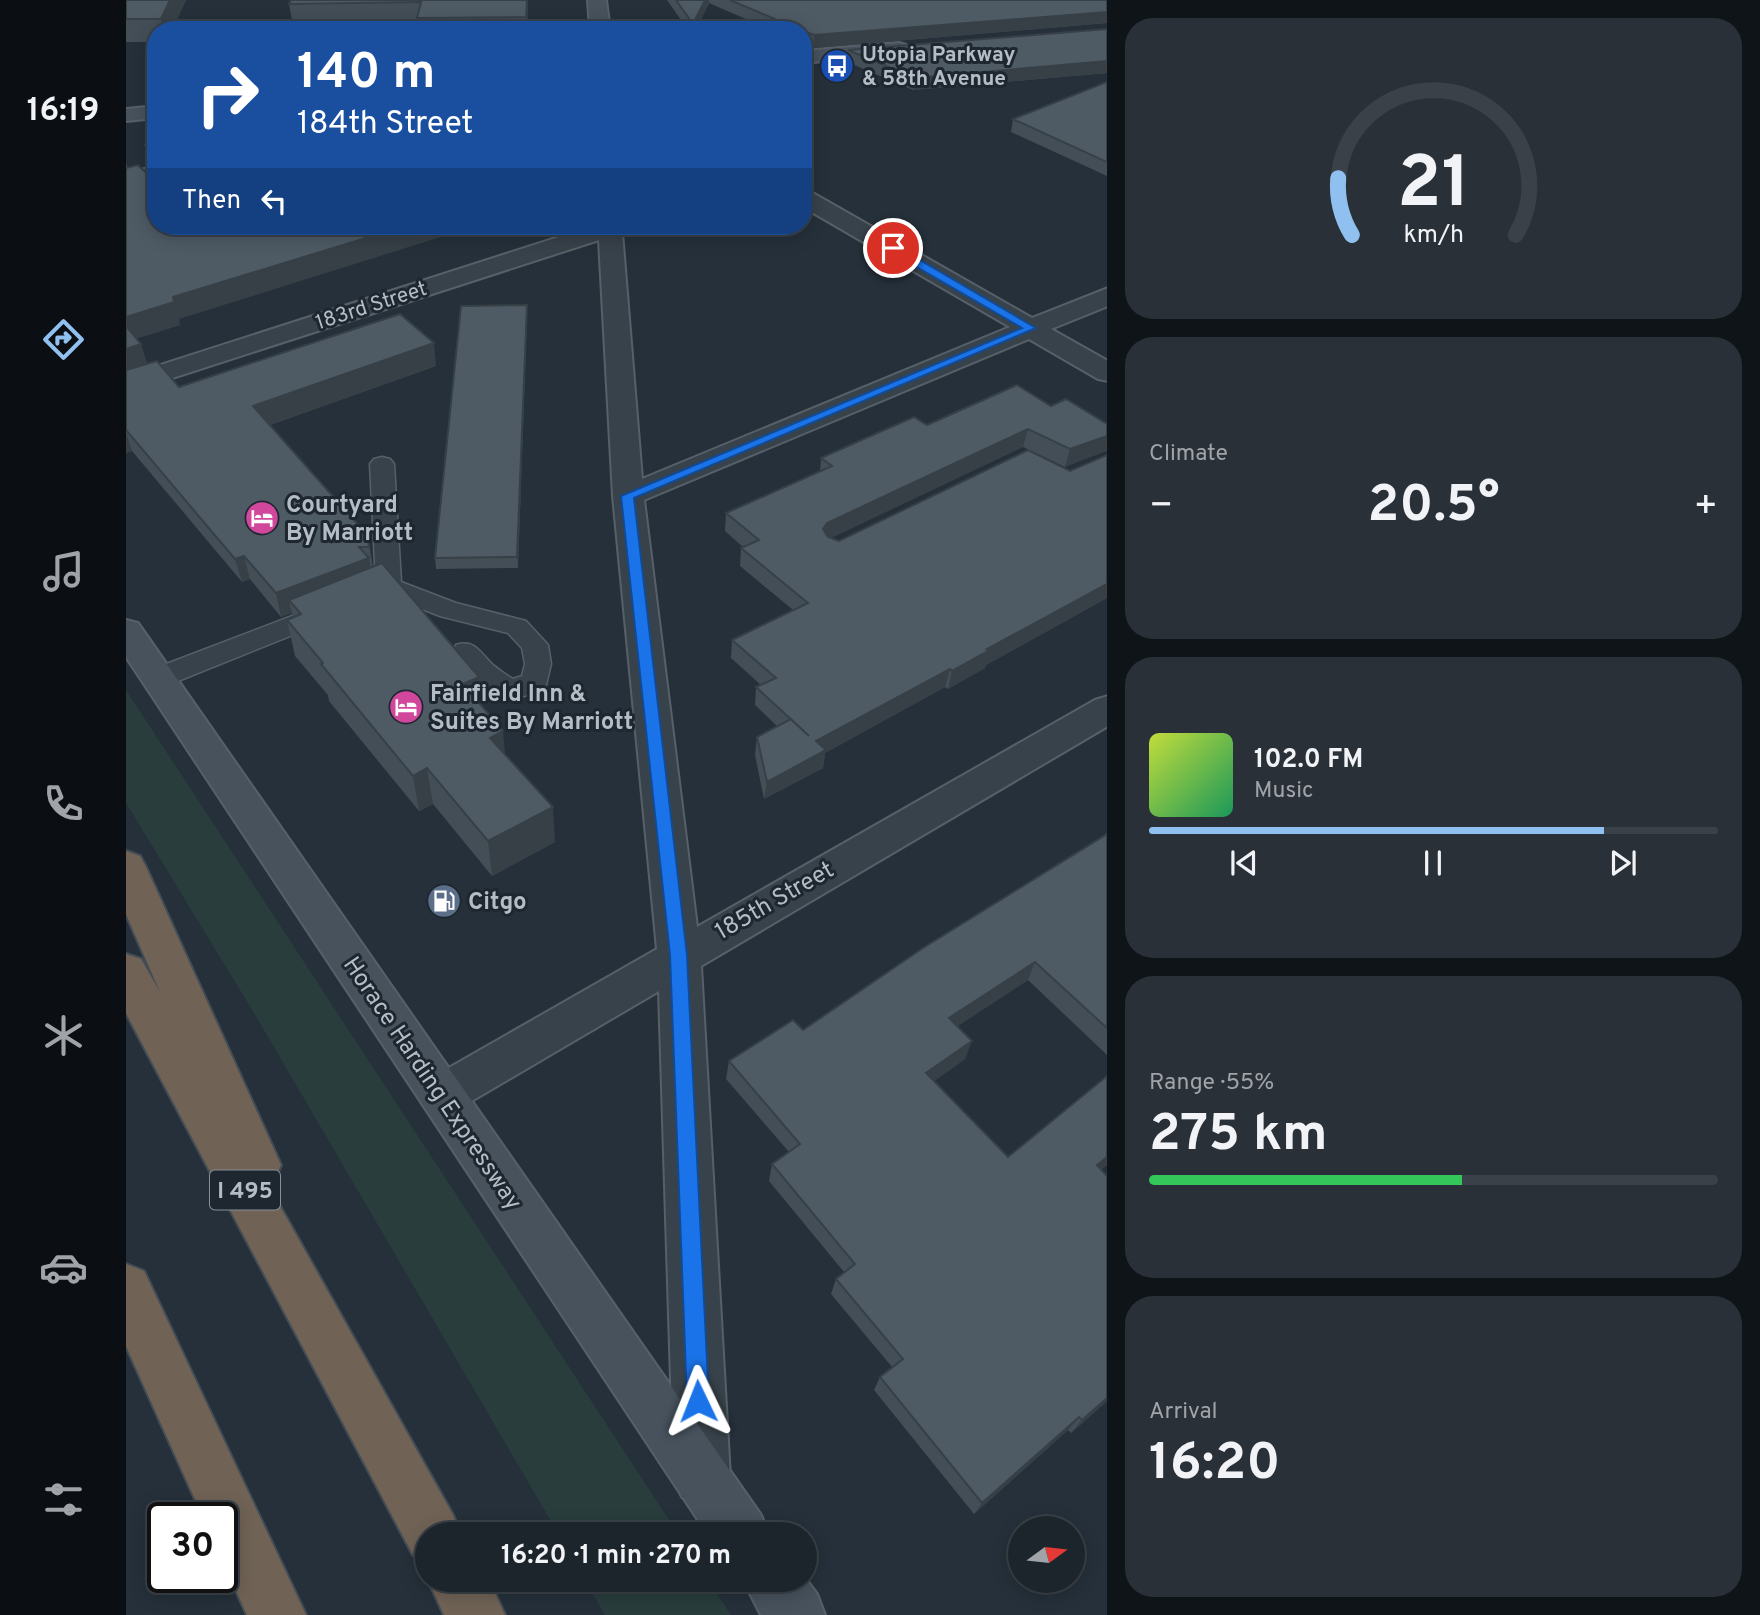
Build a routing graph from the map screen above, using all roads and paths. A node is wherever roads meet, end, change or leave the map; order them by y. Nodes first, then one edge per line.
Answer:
1 (597, 0) edge
2 (599, 21) edge
3 (812, 42) edge
4 (812, 56) edge
5 (147, 96) edge
6 (126, 97) edge
7 (147, 114) edge
8 (126, 115) edge
9 (147, 175) edge
10 (126, 181) edge
11 (812, 202) edge
12 (587, 235) edge
13 (612, 235) edge
14 (1107, 296) edge
15 (1031, 328) junction
16 (1107, 373) edge
17 (126, 385) edge
18 (383, 464) dead end
19 (628, 496) junction
20 (389, 587) junction
21 (126, 631) edge
22 (466, 652) dead end
23 (158, 678) junction
24 (1107, 709) edge
25 (126, 867) edge
26 (679, 955) junction
27 (126, 972) edge
28 (442, 1095) junction
29 (126, 1289) edge
30 (126, 1341) edge
31 (363, 1408) junction
32 (702, 1477) junction
33 (426, 1522) edge
34 (732, 1522) edge
35 (464, 1592) edge
36 (780, 1592) edge
37 (270, 1600) edge
38 (477, 1615) edge
39 (796, 1615) edge

1 - 2 main road
3 - 4 main road
5 - 6 main road
7 - 8 main road
9 - 10 street
11 - 15 street
12 - 17 street, 183rd Street
13 - 19 street
14 - 15 street
15 - 16 street
15 - 19 street
18 - 20 lane
19 - 26 street
20 - 22 lane
20 - 23 lane
21 - 23 main road, Horace Harding Expressway
23 - 28 main road, Horace Harding Expressway
24 - 26 street, 185th Street
25 - 31 highway
26 - 28 street, 185th Street
26 - 32 street
27 - 31 highway, I 495
28 - 32 main road, Horace Harding Expressway
29 - 37 highway
30 - 37 highway
31 - 33 highway, I 495
32 - 34 main road, Horace Harding Expressway
35 - 38 highway
36 - 39 main road

